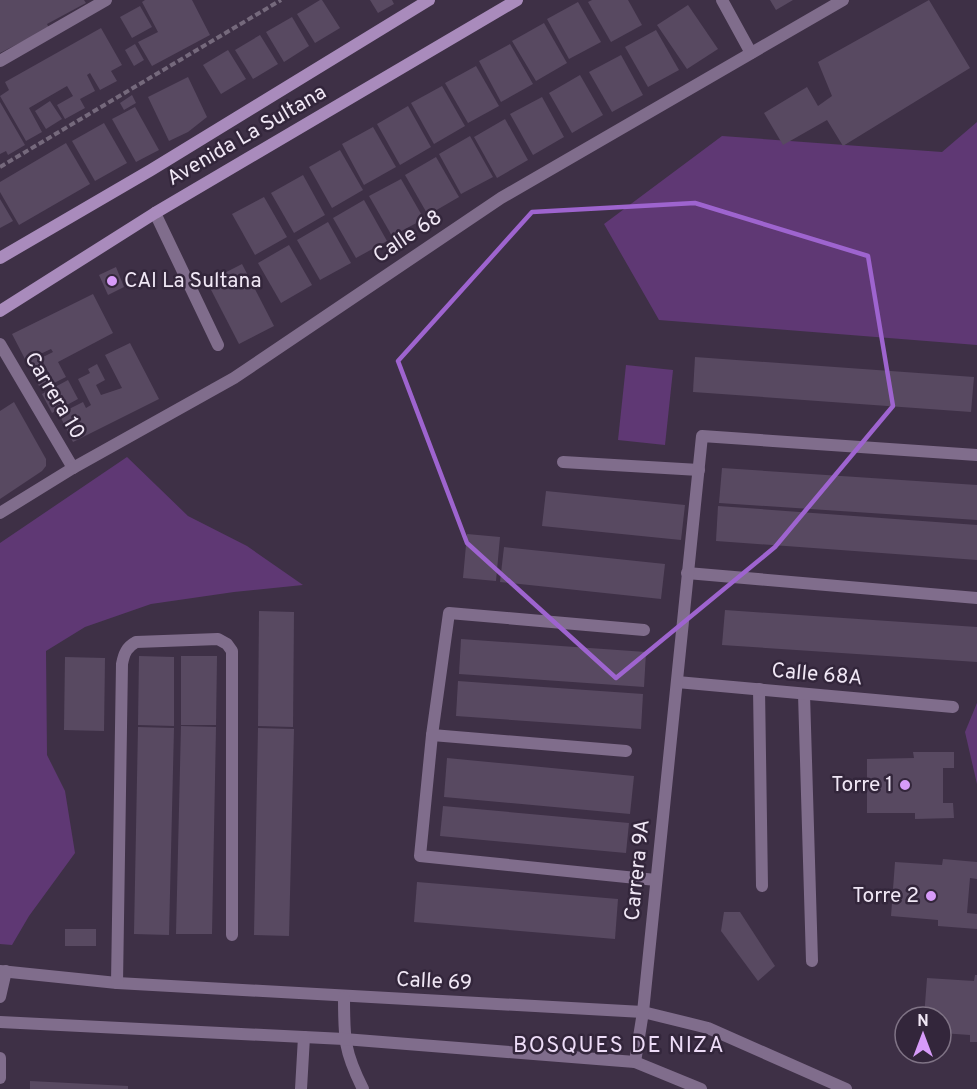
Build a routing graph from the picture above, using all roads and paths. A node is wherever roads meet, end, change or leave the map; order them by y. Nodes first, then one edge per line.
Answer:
1 (106, 0) edge
2 (281, 0) edge
3 (429, 0) edge
4 (517, 0) edge
5 (722, 0) edge
6 (843, 0) edge
7 (751, 53) junction
8 (0, 61) edge
9 (0, 166) edge
10 (155, 213) junction
11 (0, 258) edge
12 (0, 311) edge
13 (0, 344) edge
14 (218, 345) dead end
15 (977, 455) edge
16 (563, 462) dead end
17 (74, 468) junction
18 (699, 470) junction
19 (0, 513) edge
20 (687, 573) junction
21 (977, 598) edge
22 (644, 630) dead end
23 (677, 682) junction
24 (759, 689) junction
25 (804, 694) junction
26 (953, 707) dead end
27 (432, 735) junction
28 (626, 751) dead end
29 (656, 880) junction
30 (762, 886) dead end
31 (232, 935) dead end
32 (812, 961) dead end
33 (3, 971) edge
34 (117, 983) junction
35 (0, 997) edge
36 (345, 997) junction
37 (643, 1012) junction
38 (0, 1022) edge
39 (304, 1037) junction
40 (344, 1039) junction
41 (0, 1058) edge
42 (635, 1062) junction
43 (0, 1078) edge
44 (301, 1089) edge
45 (363, 1089) edge
46 (701, 1089) edge
47 (846, 1089) edge

1 - 8 street
2 - 9 path
3 - 11 street, Avenida La Sultana
4 - 10 street, Avenida La Sultana
5 - 7 street
6 - 7 street, Calle 68
7 - 17 street, Calle 68
10 - 12 street, Avenida La Sultana
10 - 14 street
13 - 17 street, Carrera 10
15 - 18 street, Carrera 9A
16 - 18 street
17 - 19 street, Calle 68
18 - 20 street, Carrera 9A
20 - 21 street
20 - 23 street, Carrera 9A
22 - 27 street
23 - 24 street, Calle 68A
23 - 29 street, Carrera 9A
24 - 25 street, Calle 68A
24 - 30 street
25 - 26 street, Calle 68A
25 - 32 street
27 - 28 street
27 - 29 street
29 - 37 street, Carrera 9A
31 - 34 street
33 - 34 street, Calle 69
33 - 35 street
34 - 36 street, Calle 69
36 - 37 street, Calle 69
36 - 40 street
37 - 42 street, Carrera 9A
37 - 47 street, Calle 69
38 - 39 street
39 - 40 street
39 - 44 street
40 - 42 street
40 - 45 street
41 - 43 street
42 - 46 street

